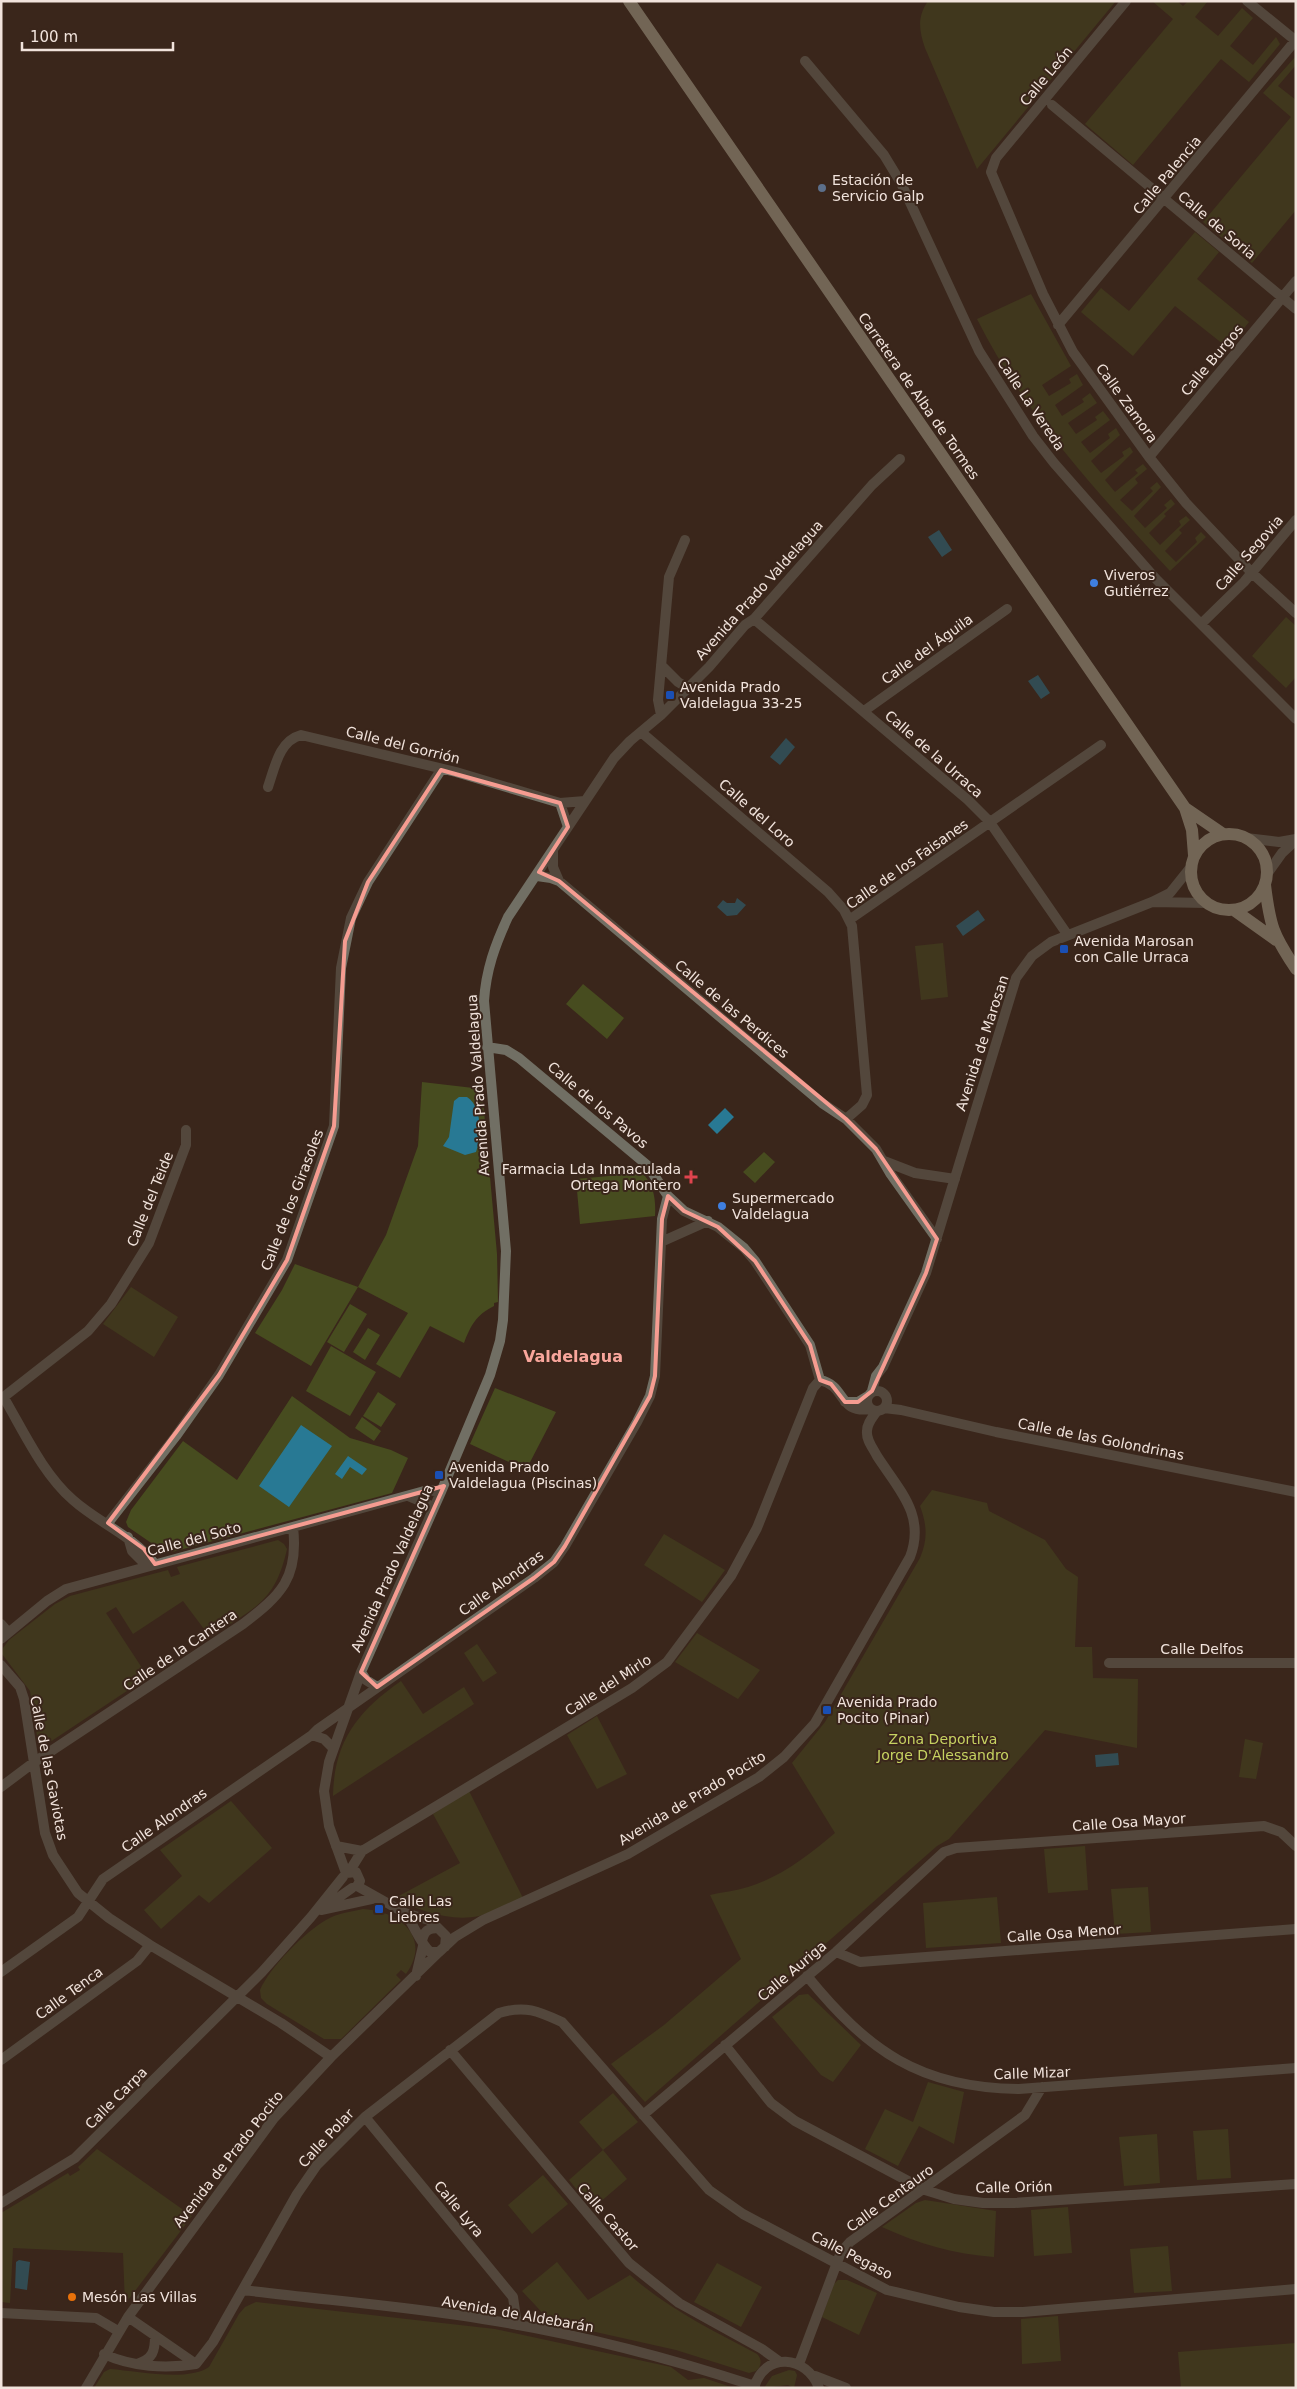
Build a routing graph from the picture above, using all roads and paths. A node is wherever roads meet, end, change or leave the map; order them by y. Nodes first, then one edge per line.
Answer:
1 (629, 1) edge
2 (1126, 1) edge
3 (1247, 1) edge
4 (1295, 41) edge
5 (806, 61) dead end
6 (1052, 105) dead end
7 (991, 172) joint
8 (1165, 199) junction
9 (1296, 281) edge
10 (1282, 297) junction
11 (1296, 309) edge
12 (1058, 326) junction
13 (1149, 457) junction
14 (900, 458) dead end
15 (1296, 520) edge
16 (685, 540) dead end
17 (1252, 573) junction
18 (1007, 609) dead end
19 (1296, 613) edge
20 (754, 619) junction
21 (1200, 624) junction
22 (661, 665) junction
23 (688, 688) junction
24 (864, 711) junction
25 (661, 715) junction
26 (1296, 718) edge
27 (641, 732) junction
28 (1101, 744) dead end
29 (440, 770) junction
30 (268, 787) dead end
31 (585, 801) junction
32 (560, 803) junction
33 (1185, 808) junction
34 (989, 821) junction
35 (568, 827) junction
36 (1223, 834) junction
37 (1246, 838) junction
38 (1296, 839) edge
39 (552, 850) junction
40 (1194, 855) junction
41 (1190, 868) junction
42 (537, 876) junction
43 (1266, 879) junction
44 (559, 881) junction
45 (1152, 902) junction
46 (1206, 903) junction
47 (1234, 910) junction
48 (849, 920) junction
49 (1067, 934) junction
50 (1276, 940) junction
51 (1296, 969) edge
52 (487, 1047) junction
53 (846, 1119) junction
54 (186, 1130) dead end
55 (884, 1161) junction
56 (911, 1172) junction
57 (955, 1179) junction
58 (899, 1186) junction
59 (668, 1196) junction
60 (708, 1221) junction
61 (937, 1239) junction
62 (661, 1242) junction
63 (820, 1380) junction
64 (2, 1398) edge
65 (878, 1401) junction
66 (441, 1492) junction
67 (1296, 1492) edge
68 (408, 1496) junction
69 (434, 1507) junction
70 (108, 1523) junction
71 (293, 1527) junction
72 (128, 1537) junction
73 (132, 1551) junction
74 (151, 1565) junction
75 (126, 1572) junction
76 (4, 1632) edge
77 (1109, 1663) dead end
78 (1296, 1663) edge
79 (1, 1665) edge
80 (361, 1672) junction
81 (377, 1688) junction
82 (346, 1709) junction
83 (312, 1735) junction
84 (334, 1748) junction
85 (33, 1763) junction
86 (1, 1787) edge
87 (336, 1846) junction
88 (1296, 1846) edge
89 (956, 1848) joint
90 (362, 1851) junction
91 (346, 1874) junction
92 (355, 1887) junction
93 (376, 1898) junction
94 (89, 1902) junction
95 (321, 1910) junction
96 (405, 1912) junction
97 (311, 1917) junction
98 (438, 1928) junction
99 (1296, 1929) edge
100 (422, 1944) junction
101 (150, 1945) junction
102 (442, 1949) junction
103 (836, 1952) junction
104 (1, 1972) edge
105 (416, 1976) junction
106 (807, 1976) junction
107 (238, 1997) junction
108 (516, 2008) joint
109 (725, 2045) junction
110 (450, 2050) junction
111 (331, 2058) junction
112 (1, 2060) edge
113 (1296, 2068) edge
114 (1042, 2087) junction
115 (643, 2115) junction
116 (365, 2117) junction
117 (1296, 2184) edge
118 (925, 2190) junction
119 (1, 2203) edge
120 (836, 2264) junction
121 (1296, 2289) edge
122 (243, 2290) junction
123 (1, 2313) edge
124 (128, 2317) junction
125 (517, 2325) junction
126 (118, 2331) junction
127 (155, 2336) junction
128 (104, 2354) junction
129 (780, 2362) junction
130 (136, 2364) junction
131 (196, 2364) junction
132 (799, 2364) junction
133 (815, 2376) junction
134 (755, 2387) edge
135 (86, 2388) edge
136 (819, 2388) edge
137 (846, 2388) edge

1 - 33 main road, Carretera de Alba de Tormes
2 - 7 street, Calle León
3 - 4 street
4 - 8 street, Calle Palencia
5 - 21 street, Calle La Vereda
6 - 8 street, Calle de Soria
7 - 12 street, Calle Zamora
8 - 10 street, Calle de Soria
8 - 12 street, Calle Palencia
9 - 10 street, Calle Burgos
10 - 11 street, Calle de Soria
10 - 13 street, Calle Burgos
12 - 13 street, Calle Zamora
13 - 17 street, Calle Zamora
14 - 20 street, Avenida Prado Valdelagua
15 - 17 street, Calle Segovia
16 - 22 street
17 - 19 street, Calle Zamora
17 - 21 street, Calle Segovia
18 - 24 street, Calle del Águila
20 - 23 street, Avenida Prado Valdelagua
20 - 24 street, Calle de la Urraca
21 - 26 street, Calle La Vereda
22 - 23 street
22 - 25 street
23 - 25 street, Avenida Prado Valdelagua
24 - 34 street, Calle de la Urraca
25 - 27 street, Avenida Prado Valdelagua
27 - 31 street, Avenida Prado Valdelagua
27 - 48 street, Calle del Loro
28 - 34 street, Calle de los Faisanes
29 - 30 street, Calle del Gorrión
29 - 32 street, Calle del Gorrión
29 - 70 street, Calle de los Girasoles
31 - 32 street, Calle del Gorrión
31 - 35 street, Avenida Prado Valdelagua
32 - 35 street
33 - 36 main road, Carretera de Alba de Tormes
33 - 40 main road, Carretera de Alba de Tormes
34 - 48 street, Calle de los Faisanes
34 - 49 street, Calle de la Urraca
35 - 39 street, Avenida Prado Valdelagua
36 - 37 main road
36 - 40 main road
37 - 38 street
37 - 43 main road
38 - 43 street
39 - 42 street, Avenida Prado Valdelagua
39 - 44 street
40 - 41 main road
41 - 45 street, Avenida de Marosan
41 - 46 main road
42 - 44 street, Calle de las Perdices
42 - 52 street, Avenida Prado Valdelagua
43 - 47 main road
43 - 50 main road
44 - 53 street, Calle de las Perdices
45 - 46 street, Avenida de Marosan
45 - 49 street, Avenida de Marosan
46 - 47 main road
47 - 50 main road
48 - 53 street, Calle de los Faisanes
49 - 57 street, Avenida de Marosan
50 - 51 main road
52 - 59 street, Calle de los Pavos
52 - 66 street, Avenida Prado Valdelagua
53 - 55 street, Calle de las Perdices
54 - 64 street, Calle del Teide
55 - 56 street, Calle de las Perdices
55 - 58 street, Calle de las Perdices
56 - 57 street, Calle de las Perdices
56 - 58 street
57 - 61 street, Avenida de Marosan
58 - 61 street, Calle de las Perdices
59 - 60 street, Calle de los Pavos
59 - 62 street, Calle Alondras
60 - 62 street
60 - 63 street, Calle de los Pavos
61 - 65 street, Avenida de Prado Pocito
62 - 81 street, Calle Alondras
63 - 65 street
63 - 90 street, Calle del Mirlo
64 - 70 street
65 - 67 street, Calle de las Golondrinas
65 - 102 street, Avenida de Prado Pocito
66 - 68 street, Calle del Soto
66 - 69 street, Avenida Prado Valdelagua
68 - 69 street
68 - 71 street, Calle del Soto
69 - 80 street, Avenida Prado Valdelagua
70 - 72 street
71 - 74 street, Calle del Soto
71 - 85 street, Calle de la Cantera
72 - 73 street
72 - 74 street
73 - 74 street
73 - 75 street
74 - 75 street, Calle del Soto
75 - 76 street, Calle del Soto
77 - 78 street, Calle Delfos
79 - 85 street, Calle de las Gaviotas
80 - 81 street
80 - 82 street, Avenida Prado Valdelagua
81 - 82 street, Calle Alondras
82 - 83 street, Calle Alondras
82 - 84 street, Avenida Prado Valdelagua
83 - 84 street
83 - 94 street, Calle Alondras
84 - 87 street, Avenida Prado Valdelagua
85 - 86 street, Calle de la Cantera
85 - 94 street, Calle de las Gaviotas
87 - 90 street
87 - 91 street, Avenida Prado Valdelagua
88 - 89 street, Calle Osa Mayor
89 - 103 street, Calle Auriga
90 - 91 street, Calle del Mirlo
91 - 92 street, Avenida Prado Valdelagua
91 - 97 street
92 - 93 street
92 - 95 street
93 - 95 street
93 - 96 street
94 - 101 street, Calle de las Gaviotas
94 - 104 street, Calle Alondras
95 - 97 street
96 - 98 street
96 - 100 street
97 - 107 street
98 - 100 street
98 - 102 street
99 - 103 street, Calle Osa Menor
100 - 102 street
100 - 105 street
101 - 107 street, Calle de las Gaviotas
101 - 112 street, Calle Tenca
102 - 105 street, Avenida de Prado Pocito
103 - 106 street, Calle Auriga
105 - 111 street, Avenida de Prado Pocito
106 - 109 street, Calle Auriga
106 - 114 street, Calle Mizar
107 - 111 street, Calle de las Gaviotas
107 - 119 street, Calle Carpa
108 - 110 street, Calle Polar
108 - 115 street, Calle Pegaso
109 - 115 street, Calle Auriga
109 - 118 street, Calle Orión
110 - 116 street, Calle Polar
110 - 129 street, Calle Castor
111 - 124 street, Avenida de Prado Pocito
113 - 114 street, Calle Mizar
114 - 118 street, Calle Centauro
115 - 120 street, Calle Pegaso
116 - 122 street, Calle Polar
116 - 125 street, Calle Lyra
117 - 118 street, Calle Orión
118 - 120 street, Calle Centauro
120 - 121 street, Calle Pegaso
120 - 132 street, Calle Centauro
122 - 125 street, Avenida de Aldebarán
122 - 131 street, Calle Polar
123 - 126 street
124 - 126 street, Avenida de Prado Pocito
124 - 127 street
125 - 134 street, Avenida de Aldebarán
126 - 128 street, Avenida de Prado Pocito
127 - 130 street
127 - 131 street
128 - 130 street
128 - 135 street, Avenida de Prado Pocito
129 - 132 street
129 - 134 street
130 - 131 street
132 - 133 street
133 - 136 street
133 - 137 street

